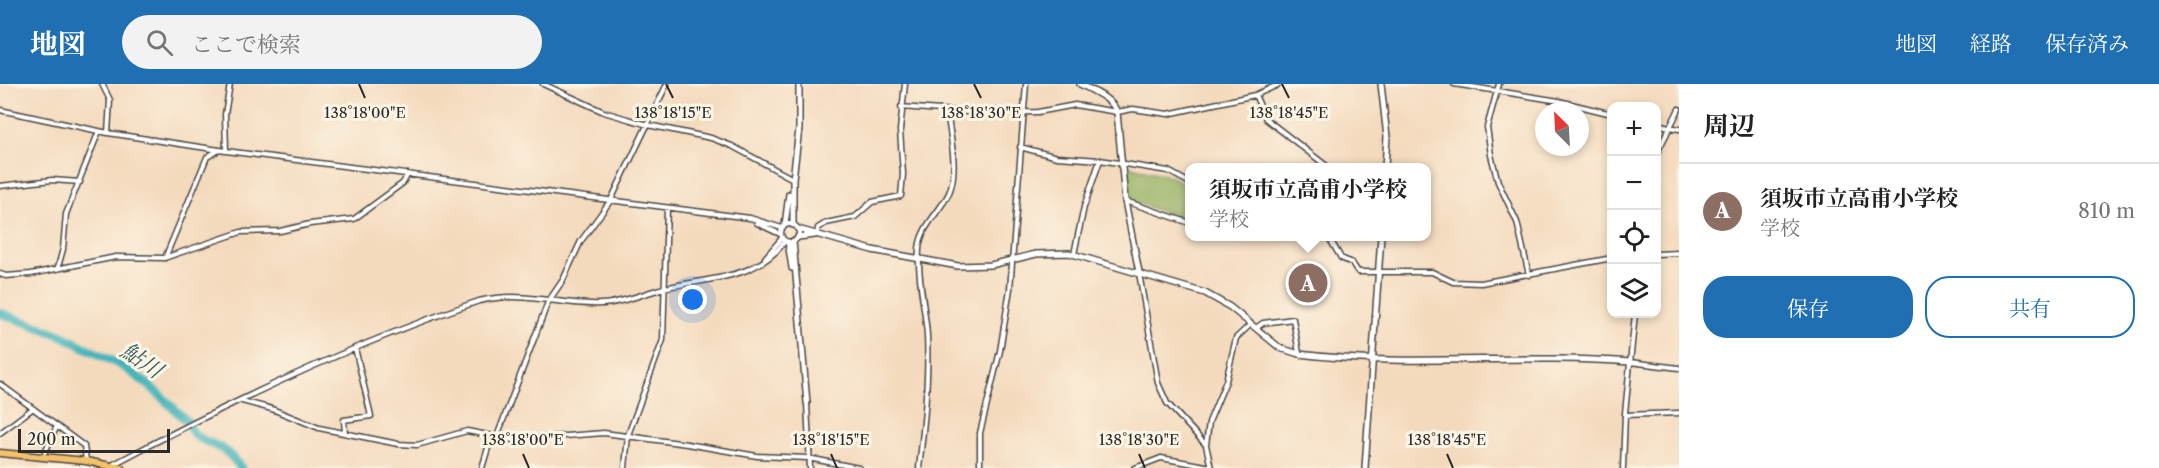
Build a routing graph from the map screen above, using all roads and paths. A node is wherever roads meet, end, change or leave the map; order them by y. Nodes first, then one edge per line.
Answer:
1 (102, 84) edge
2 (230, 84) edge
3 (543, 84) edge
4 (667, 84) edge
5 (799, 84) edge
6 (905, 84) edge
7 (1026, 84) edge
8 (1080, 84) edge
9 (1097, 84) edge
10 (1280, 84) edge
11 (1381, 84) edge
12 (1454, 84) edge
13 (1498, 87) edge
14 (1095, 93) junction
15 (1255, 95) junction
16 (901, 107) junction
17 (1679, 109) edge
18 (0, 110) edge
19 (947, 111) junction
20 (1023, 111) junction
21 (1117, 112) junction
22 (1607, 113) edge
23 (648, 125) junction
24 (1661, 125) edge
25 (1671, 126) junction
26 (1679, 129) edge
27 (99, 131) junction
28 (108, 133) junction
29 (1661, 145) edge
30 (1020, 147) junction
31 (219, 150) junction
32 (226, 151) junction
33 (1100, 160) junction
34 (1322, 163) edge
35 (1385, 163) edge
36 (1122, 164) junction
37 (408, 174) junction
38 (793, 179) junction
39 (1185, 180) edge
40 (80, 182) junction
41 (0, 186) edge
42 (611, 200) junction
43 (1125, 201) junction
44 (667, 208) junction
45 (750, 218) junction
46 (1185, 221) edge
47 (784, 227) junction
48 (795, 227) junction
49 (816, 236) junction
50 (788, 239) junction
51 (1330, 241) edge
52 (1381, 241) edge
53 (1679, 253) edge
54 (1661, 254) edge
55 (1074, 255) junction
56 (164, 258) junction
57 (1013, 259) junction
58 (1607, 259) edge
59 (919, 260) junction
60 (57, 268) junction
61 (1379, 271) junction
62 (1139, 272) junction
63 (0, 274) edge
64 (1530, 275) junction
65 (665, 288) junction
66 (552, 298) junction
67 (1635, 318) edge
68 (1253, 326) junction
69 (355, 348) junction
70 (1299, 354) junction
71 (1373, 359) junction
72 (1630, 362) junction
73 (1679, 368) edge
74 (0, 384) edge
75 (241, 400) junction
76 (807, 403) joint
77 (32, 409) junction
78 (1679, 413) edge
79 (1625, 415) junction
80 (57, 426) junction
81 (0, 432) edge
82 (345, 434) junction
83 (628, 435) junction
84 (496, 437) junction
85 (1206, 445) junction
86 (45, 452) dead end
87 (0, 453) edge
88 (811, 459) junction
89 (86, 461) junction
90 (111, 465) junction
91 (121, 468) edge
92 (482, 468) edge
93 (625, 468) edge
94 (810, 468) edge
95 (859, 468) edge
96 (919, 468) edge
97 (980, 468) edge
98 (1135, 468) edge
99 (1211, 468) edge
100 (1365, 468) edge
101 (1623, 468) edge

1 - 28 street
2 - 32 street
3 - 23 street
4 - 23 street
5 - 38 street
6 - 16 street
7 - 20 street
8 - 14 street
9 - 14 street
10 - 15 street
11 - 35 street
12 - 13 street
13 - 22 street
13 - 64 street
14 - 21 street
15 - 21 street
15 - 34 street
16 - 19 street
16 - 49 street
17 - 25 street
18 - 27 street
19 - 20 street
19 - 59 street
20 - 21 street
20 - 30 street
21 - 36 street
23 - 38 street
23 - 42 street
24 - 25 street
25 - 26 street
25 - 29 street
27 - 28 street
27 - 40 street
28 - 31 street
30 - 33 street
30 - 57 street
31 - 32 street
31 - 56 street
32 - 37 street
33 - 36 street
33 - 55 street
36 - 39 street
36 - 43 street
37 - 42 street
37 - 56 street
38 - 47 street
38 - 48 street
40 - 41 street
40 - 60 street
42 - 44 street
42 - 66 street
43 - 46 street
43 - 62 street
44 - 45 street
44 - 65 street
45 - 47 street
45 - 50 street
47 - 48 street
47 - 50 street
48 - 49 street
48 - 50 street
49 - 50 street
49 - 59 street
50 - 65 street
50 - 76 street
51 - 61 street
52 - 61 street
53 - 54 street
55 - 57 street
55 - 62 street
56 - 60 street
57 - 59 street
57 - 97 street
58 - 64 street
59 - 96 street
60 - 63 street
61 - 64 street
61 - 71 street
62 - 68 street
62 - 85 street
65 - 66 street
65 - 83 street
66 - 69 street
66 - 84 street
67 - 72 street
68 - 70 street
68 - 70 street
68 - 85 street
69 - 75 street
69 - 82 street
70 - 71 street
71 - 72 street
71 - 100 street
72 - 73 street
72 - 79 street
74 - 77 street
75 - 82 street
75 - 90 street
76 - 88 street
77 - 80 street
77 - 81 street
78 - 79 street
79 - 101 street
80 - 86 street
80 - 89 street
82 - 84 street
83 - 84 street
83 - 88 street
83 - 93 street
84 - 92 street
85 - 99 street
87 - 89 main road
88 - 94 street
88 - 95 street
89 - 90 main road
90 - 91 main road
98 - 99 street

